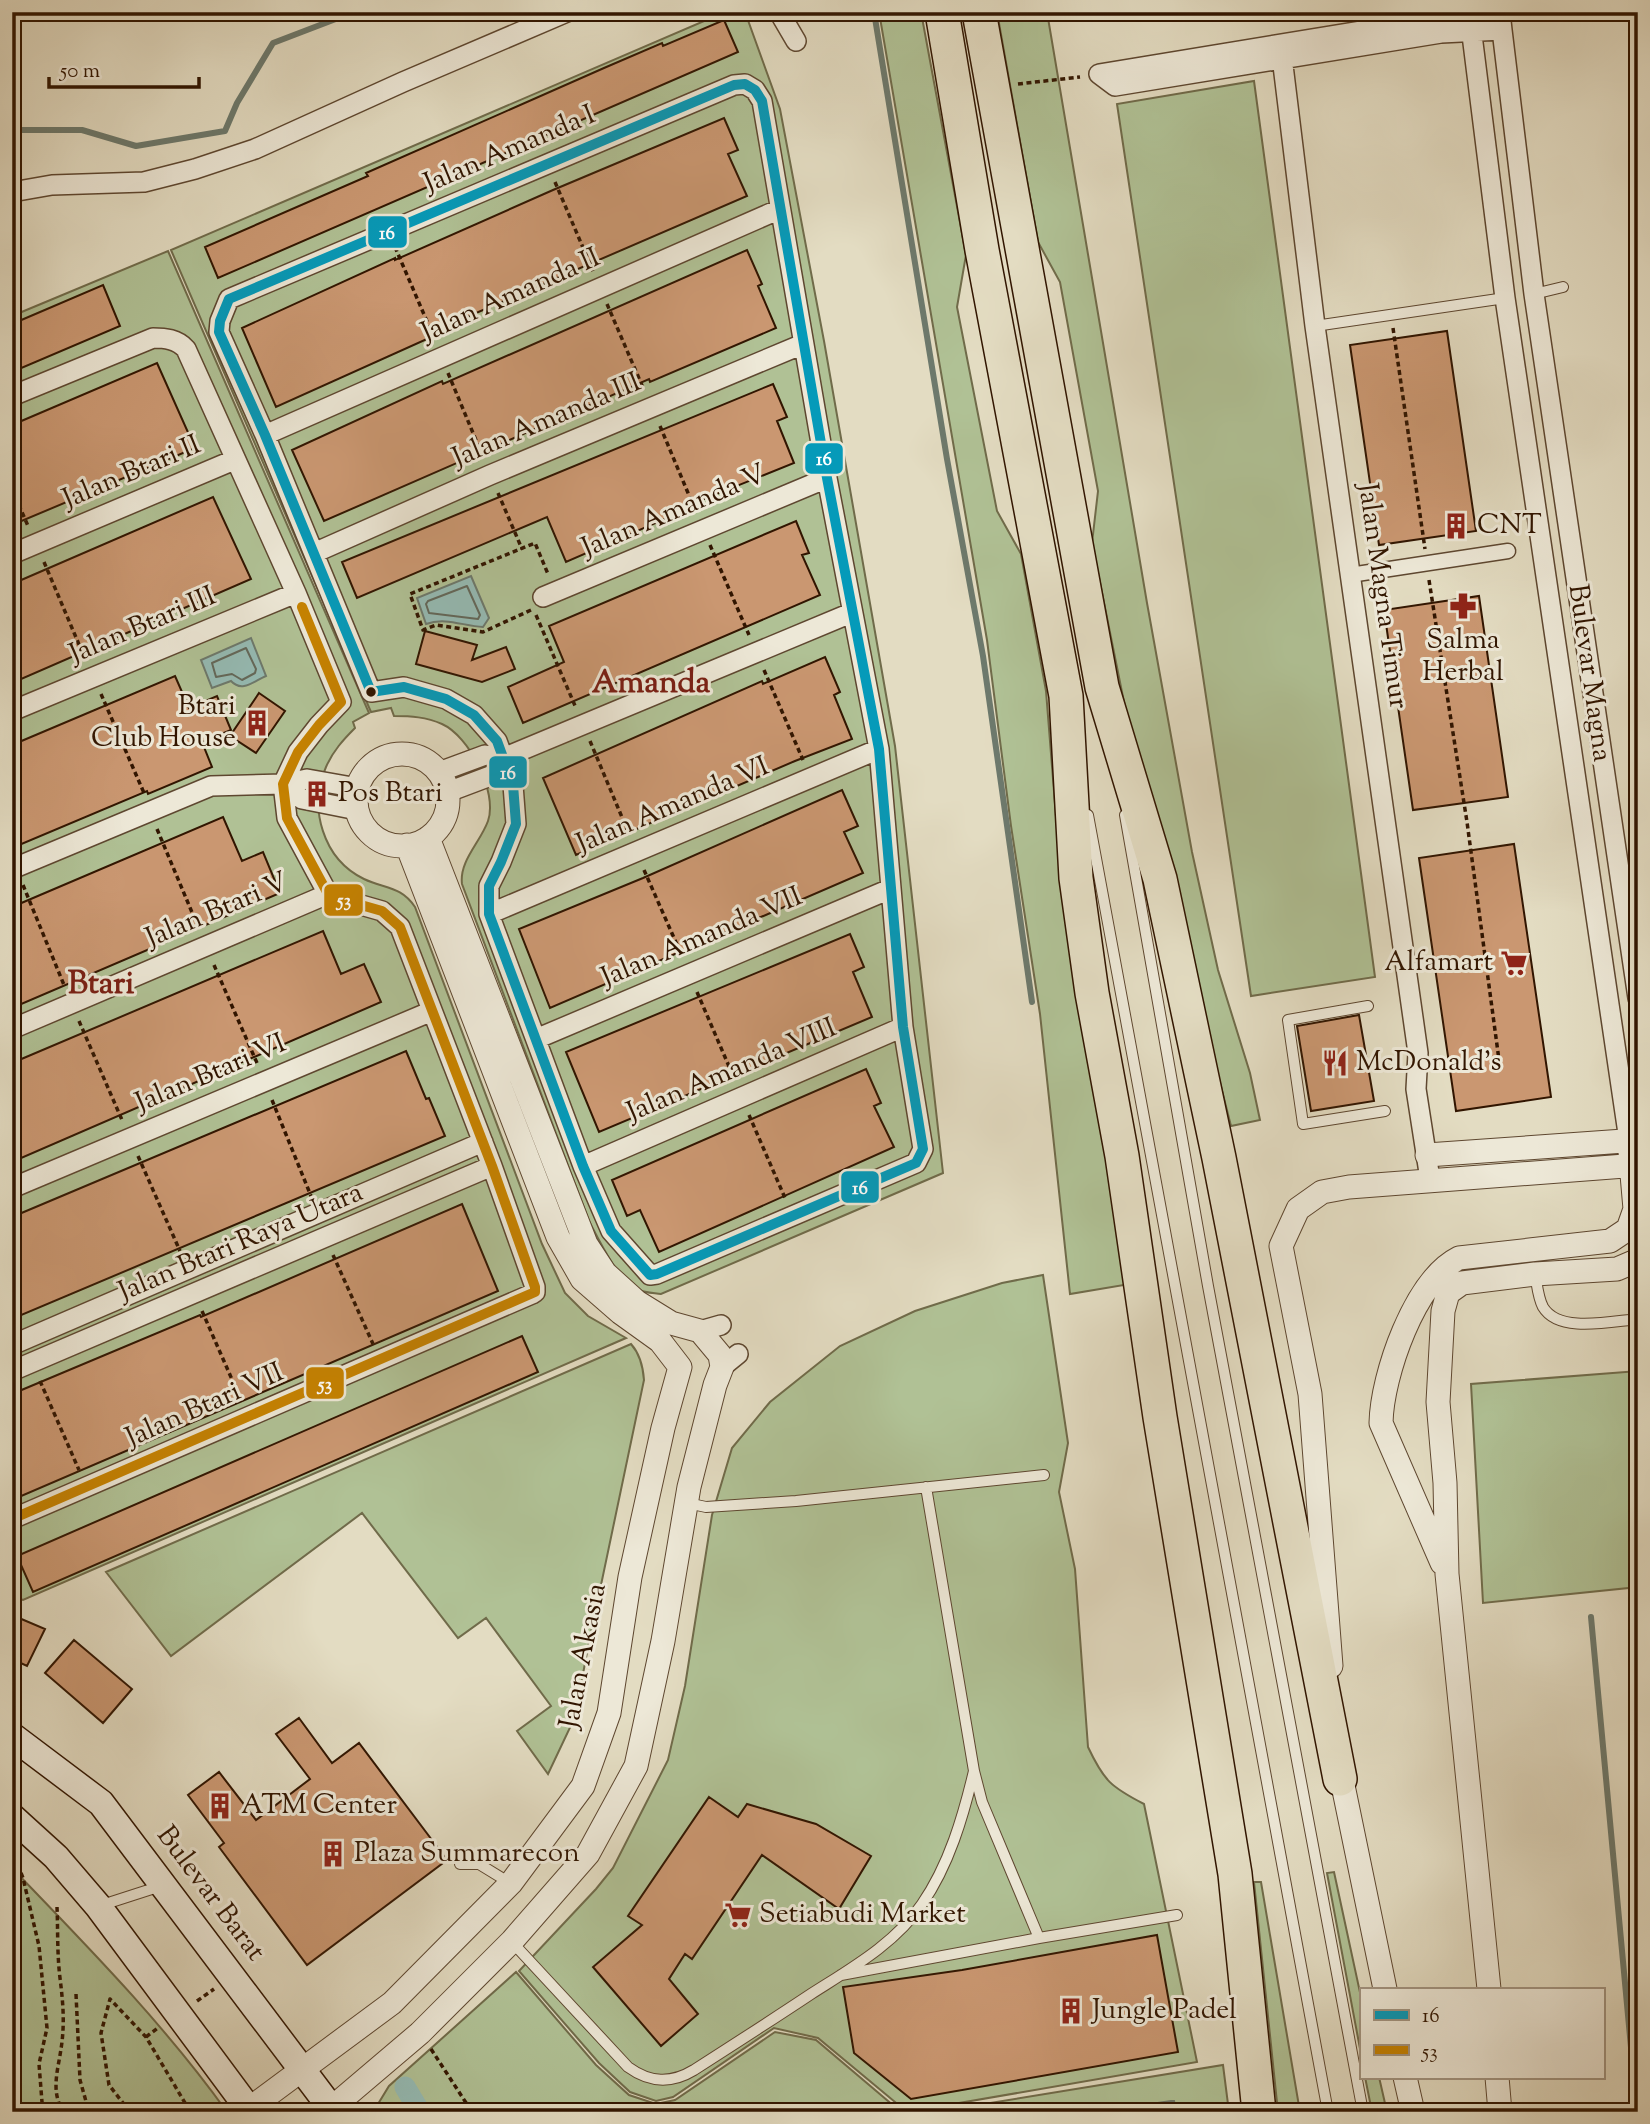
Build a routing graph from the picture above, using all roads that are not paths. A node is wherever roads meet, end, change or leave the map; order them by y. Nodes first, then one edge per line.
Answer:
1 (567, 12) edge
2 (779, 12) edge
3 (942, 12) edge
4 (979, 12) edge
5 (1501, 21) edge
6 (1470, 23) junction
7 (796, 41) dead end
8 (1281, 53) junction
9 (1099, 74) road end
10 (12, 192) edge
11 (780, 209) junction
12 (1563, 287) dead end
13 (1534, 294) junction
14 (1505, 298) junction
15 (1315, 326) junction
16 (803, 344) junction
17 (12, 396) edge
18 (265, 435) junction
19 (234, 460) junction
20 (827, 478) junction
21 (1508, 551) dead end
22 (314, 552) junction
23 (12, 554) edge
24 (1350, 575) junction
25 (296, 593) junction
26 (549, 594) road end
27 (851, 613) junction
28 (1102, 687) junction
29 (1066, 696) junction
30 (12, 710) edge
31 (879, 749) junction
32 (503, 758) junction
33 (1081, 779) dead end
34 (444, 782) junction
35 (1119, 783) dead end
36 (283, 784) junction
37 (357, 799) junction
38 (1086, 806) dead end
39 (1124, 810) dead end
40 (418, 842) junction
41 (14, 869) edge
42 (890, 888) junction
43 (328, 894) junction
44 (489, 914) junction
45 (1638, 998) edge
46 (1368, 1006) dead end
47 (432, 1011) junction
48 (904, 1027) junction
49 (12, 1029) edge
50 (536, 1039) junction
51 (1385, 1111) dead end
52 (1633, 1140) edge
53 (483, 1142) junction
54 (1427, 1155) junction
55 (1635, 1165) edge
56 (492, 1166) junction
57 (583, 1166) junction
58 (1430, 1179) junction
59 (12, 1188) edge
60 (1638, 1260) edge
61 (184, 1271) junction
62 (1535, 1274) junction
63 (192, 1294) junction
64 (1638, 1319) edge
65 (666, 1332) junction
66 (12, 1345) edge
67 (680, 1367) junction
68 (725, 1369) junction
69 (12, 1371) edge
70 (1044, 1475) dead end
71 (926, 1487) junction
72 (687, 1502) junction
73 (12, 1519) edge
74 (1447, 1574) junction
75 (12, 1736) edge
76 (974, 1771) junction
77 (1340, 1779) junction
78 (12, 1817) edge
79 (460, 1864) dead end
80 (511, 1883) junction
81 (164, 1885) junction
82 (99, 1906) junction
83 (1177, 1915) dead end
84 (1039, 1938) junction
85 (512, 1941) junction
86 (841, 1975) junction
87 (1385, 1988) edge
88 (1489, 1988) edge
89 (304, 2068) junction
90 (1405, 2078) edge
91 (1497, 2078) edge
92 (250, 2110) edge
93 (331, 2111) edge
94 (1259, 2112) edge
95 (1328, 2112) edge
96 (1363, 2112) edge
97 (1413, 2112) edge
98 (1500, 2112) edge

1 - 10 street
2 - 7 street
3 - 29 highway
4 - 28 highway
5 - 6 street
5 - 13 street, Bulevar Magna
6 - 8 street
6 - 14 street, Bulevar Magna
8 - 9 street
8 - 15 street, Jalan Magna Timur
11 - 16 street
11 - 18 street, Jalan Amanda II
11 - 18 street, Jalan Amanda I
12 - 13 lane
13 - 14 street
13 - 45 street, Bulevar Magna
14 - 15 lane
14 - 52 street, Bulevar Magna
15 - 24 street, Jalan Magna Timur
16 - 20 street
16 - 22 street, Jalan Amanda III
17 - 19 street
18 - 22 street
19 - 23 street, Jalan Btari II
19 - 25 street
20 - 26 street, Jalan Amanda V
20 - 27 street
21 - 24 street
22 - 32 street
24 - 54 street, Jalan Magna Timur
25 - 30 street, Jalan Btari III
25 - 36 street
27 - 31 street
27 - 32 street
28 - 35 lane
28 - 77 highway
29 - 33 lane
29 - 94 highway
31 - 42 street
31 - 44 street, Jalan Amanda VI
32 - 34 street
32 - 44 street
34 - 37 street
34 - 40 street
36 - 37 street
36 - 41 street
36 - 43 street
37 - 40 street
38 - 95 lane
39 - 96 lane
40 - 65 street
42 - 48 street
42 - 50 street, Jalan Amanda VII
43 - 47 street
43 - 49 street, Jalan Btari V
44 - 50 street
46 - 51 lane
47 - 53 street
47 - 59 street, Jalan Btari VI
48 - 57 street, Jalan Amanda VIII
48 - 57 street
50 - 57 street
52 - 54 street
52 - 55 street
53 - 56 street
53 - 61 street, Jalan Btari Raya Utara
54 - 58 street, Jalan Magna Timur
55 - 58 street
55 - 74 street
56 - 63 street, Jalan Btari Raya Utara
56 - 73 street, Jalan Btari VII
58 - 77 street
60 - 62 street
61 - 63 lane
61 - 66 street, Jalan Btari Raya Utara
62 - 64 lane
62 - 74 street
63 - 69 street, Jalan Btari Raya Utara
65 - 67 street
65 - 68 street
67 - 68 street
67 - 80 street, Jalan Akasia
68 - 72 street
70 - 71 lane
71 - 72 lane
71 - 76 lane
72 - 85 street
74 - 88 street
75 - 81 main road, Bulevar Barat
76 - 84 lane
76 - 86 lane
77 - 87 street
78 - 82 main road
79 - 80 lane
80 - 89 street, Jalan Akasia
81 - 82 lane
81 - 89 main road, Bulevar Barat
82 - 92 main road
83 - 84 lane
84 - 86 lane
85 - 86 lane
85 - 93 street
89 - 92 street, Jalan Akasia
89 - 93 main road, Bulevar Barat
90 - 97 street
91 - 98 street

